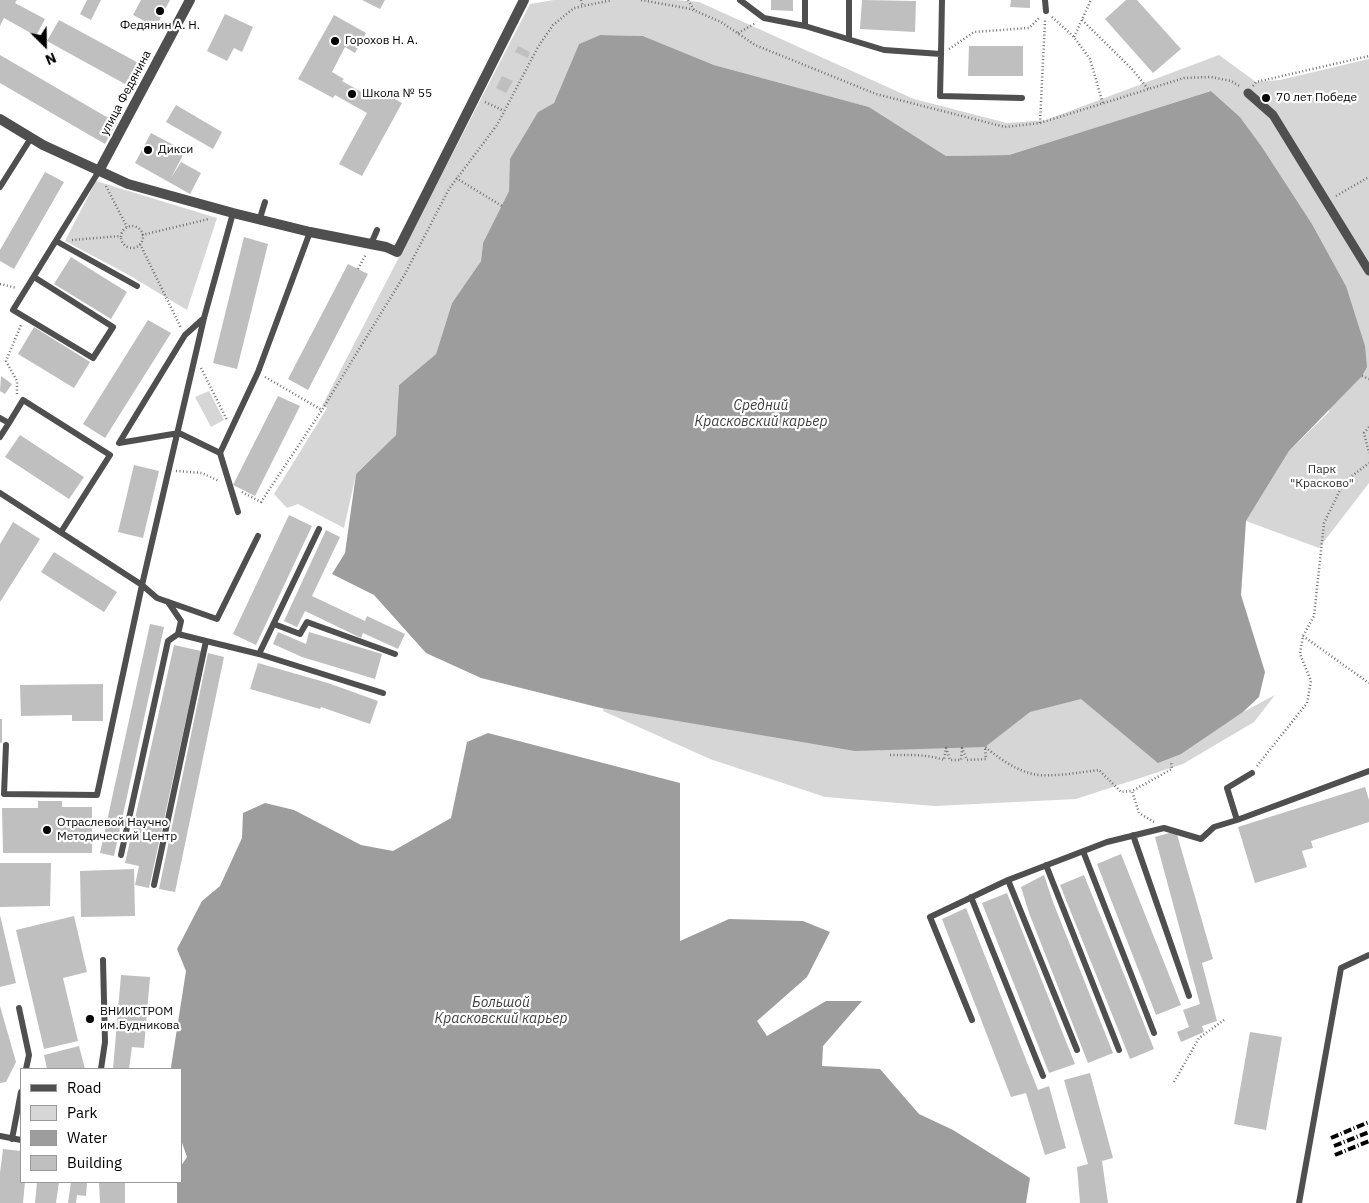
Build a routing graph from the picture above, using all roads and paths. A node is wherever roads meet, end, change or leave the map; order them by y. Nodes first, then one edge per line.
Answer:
1 (190, 0) edge
2 (524, 0) edge
3 (582, 0) edge
4 (612, 0) edge
5 (641, 0) edge
6 (688, 0) edge
7 (740, 0) edge
8 (805, 0) edge
9 (849, 0) edge
10 (942, 0) edge
11 (1045, 0) edge
12 (1091, 0) edge
13 (583, 6) junction
14 (695, 11) junction
15 (1046, 11) junction
16 (764, 18) junction
17 (1082, 20) junction
18 (804, 26) junction
19 (738, 33) junction
20 (1074, 37) junction
21 (848, 39) junction
22 (941, 54) junction
23 (1369, 56) edge
24 (1149, 90) junction
25 (1248, 93) junction
26 (475, 97) junction
27 (1022, 98) dead end
28 (1103, 104) junction
29 (504, 111) junction
30 (0, 119) edge
31 (1040, 123) junction
32 (31, 138) junction
33 (99, 171) junction
34 (1369, 177) edge
35 (456, 178) junction
36 (0, 187) edge
37 (265, 202) dead end
38 (1326, 202) junction
39 (502, 206) dead end
40 (232, 212) junction
41 (260, 218) junction
42 (127, 227) junction
43 (377, 230) dead end
44 (310, 232) junction
45 (142, 235) junction
46 (121, 236) junction
47 (56, 241) junction
48 (370, 248) junction
49 (358, 269) dead end
50 (1369, 271) edge
51 (34, 277) junction
52 (0, 284) edge
53 (137, 286) dead end
54 (26, 290) junction
55 (25, 317) junction
56 (204, 318) junction
57 (258, 372) junction
58 (1362, 376) dead end
59 (1369, 379) edge
60 (16, 397) dead end
61 (322, 410) junction
62 (0, 418) edge
63 (9, 423) junction
64 (1369, 426) edge
65 (178, 432) junction
66 (0, 437) edge
67 (220, 453) junction
68 (1369, 453) edge
69 (1369, 463) edge
70 (170, 470) junction
71 (230, 487) junction
72 (0, 493) edge
73 (238, 512) dead end
74 (319, 529) dead end
75 (61, 532) junction
76 (258, 536) dead end
77 (142, 585) junction
78 (168, 602) junction
79 (274, 624) junction
80 (178, 634) junction
81 (1303, 636) junction
82 (206, 641) junction
83 (259, 654) junction
84 (395, 654) dead end
85 (1369, 682) edge
86 (383, 693) dead end
87 (6, 746) dead end
88 (890, 755) dead end
89 (1171, 761) dead end
90 (1369, 772) edge
91 (1252, 773) joint
92 (1132, 791) junction
93 (1237, 820) junction
94 (1164, 828) junction
95 (1133, 835) junction
96 (1083, 851) junction
97 (121, 855) dead end
98 (1046, 865) junction
99 (1008, 880) junction
100 (154, 885) dead end
101 (970, 897) junction
102 (1369, 955) edge
103 (103, 960) dead end
104 (1189, 996) dead end
105 (19, 1008) dead end
106 (972, 1020) dead end
107 (1224, 1020) dead end
108 (1154, 1033) dead end
109 (1077, 1050) dead end
110 (1119, 1050) dead end
111 (26, 1068) edge
112 (101, 1068) edge
113 (1042, 1076) dead end
114 (1174, 1082) dead end
115 (20, 1097) edge
116 (0, 1136) edge
117 (12, 1139) junction
118 (20, 1140) edge
119 (1298, 1203) edge

1 - 33 street, улица Федянина
2 - 26 street
3 - 13 path
4 - 13 path
5 - 14 path
6 - 14 path
7 - 16 lane
8 - 18 lane
9 - 21 lane
10 - 22 lane
11 - 15 lane
12 - 17 path
13 - 29 path
14 - 19 path
15 - 20 path
15 - 22 path
15 - 31 path
16 - 18 lane
16 - 19 path
17 - 20 path
17 - 24 path
18 - 21 lane
19 - 31 path
20 - 28 path
21 - 22 lane
22 - 27 lane
23 - 25 path
24 - 25 path
24 - 28 path
25 - 38 street
26 - 29 path
26 - 48 street
28 - 31 path
29 - 35 path
30 - 32 street
32 - 33 street
32 - 36 lane
33 - 40 street
33 - 42 path
33 - 47 lane, улица Федянина
34 - 38 path
35 - 39 path
35 - 61 path
37 - 41 lane
38 - 50 street
40 - 41 street
40 - 45 path
40 - 56 lane
41 - 44 street
42 - 45 path
42 - 46 path
43 - 48 lane
44 - 48 street
44 - 57 lane
45 - 46 path
46 - 47 path
47 - 51 lane, улица Федянина
47 - 53 lane
48 - 49 path
51 - 54 lane, улица Федянина
51 - 55 lane
52 - 54 path
54 - 55 lane, улица Федянина
55 - 60 path
56 - 65 lane
56 - 65 lane
57 - 61 path
57 - 67 lane
58 - 59 path
61 - 71 path
62 - 63 lane
63 - 66 lane
63 - 75 lane
64 - 68 path
65 - 67 lane
65 - 70 lane
67 - 71 lane
69 - 81 path
70 - 71 path
70 - 77 lane
71 - 73 lane
72 - 75 lane
74 - 79 lane
75 - 77 lane
76 - 78 lane
77 - 78 lane
77 - 87 lane
78 - 80 lane
79 - 83 lane
79 - 84 lane
80 - 82 lane
80 - 97 lane
81 - 85 path
81 - 91 path
82 - 83 lane
82 - 100 lane
83 - 86 lane
88 - 92 path
89 - 92 path
90 - 93 lane
91 - 93 lane
92 - 94 path
93 - 94 lane
94 - 95 lane
95 - 96 lane
95 - 104 lane
96 - 98 lane
96 - 108 lane
98 - 99 lane
98 - 110 lane
99 - 101 lane
99 - 109 lane
101 - 106 lane
101 - 113 lane
102 - 119 lane
103 - 112 lane
105 - 111 lane
107 - 114 path
115 - 117 lane
116 - 117 lane
117 - 118 lane

